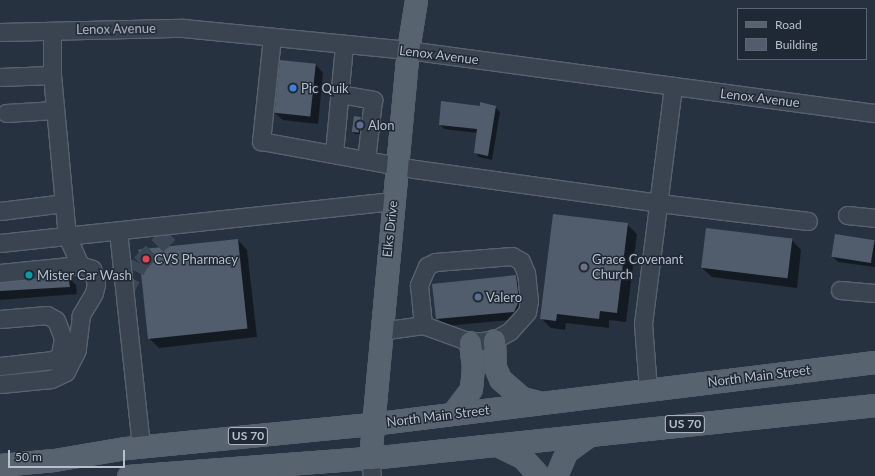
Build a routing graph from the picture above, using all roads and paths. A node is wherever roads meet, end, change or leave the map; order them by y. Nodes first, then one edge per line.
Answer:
1 (416, 0) edge
2 (52, 31) junction
3 (0, 32) edge
4 (272, 37) junction
5 (344, 45) junction
6 (408, 50) junction
7 (52, 75) junction
8 (0, 77) edge
9 (672, 86) junction
10 (340, 94) junction
11 (55, 110) junction
12 (875, 113) edge
13 (6, 114) dead end
14 (334, 153) junction
15 (366, 160) junction
16 (397, 166) junction
17 (393, 201) junction
18 (64, 203) junction
19 (659, 203) junction
20 (0, 210) edge
21 (847, 215) dead end
22 (875, 215) edge
23 (808, 221) dead end
24 (118, 231) junction
25 (67, 236) junction
26 (0, 243) edge
27 (80, 265) junction
28 (0, 273) edge
29 (840, 290) dead end
30 (875, 293) edge
31 (0, 319) edge
32 (423, 325) junction
33 (380, 331) junction
34 (494, 340) junction
35 (470, 342) junction
36 (875, 362) edge
37 (0, 366) edge
38 (0, 384) edge
39 (648, 390) junction
40 (542, 403) junction
41 (875, 405) edge
42 (452, 414) junction
43 (371, 424) junction
44 (589, 435) junction
45 (496, 445) junction
46 (133, 448) junction
47 (0, 465) edge
48 (371, 467) edge
49 (240, 472) edge
50 (128, 476) edge
51 (539, 476) edge
52 (556, 476) edge

1 - 6 main road, Elks Drive
2 - 3 street, Lenox Avenue
2 - 4 street, Lenox Avenue
2 - 7 street
4 - 5 street, Lenox Avenue
4 - 14 street
5 - 6 street, Lenox Avenue
5 - 10 street
6 - 9 street, Lenox Avenue
6 - 16 main road, Elks Drive
7 - 8 street
7 - 11 street
9 - 12 street, Lenox Avenue
9 - 19 street
10 - 14 street
10 - 15 street
11 - 13 street
11 - 18 street
14 - 15 street
15 - 16 street
16 - 17 main road, Elks Drive
16 - 19 street
17 - 24 street
17 - 33 main road, Elks Drive
18 - 20 street
18 - 25 street
19 - 23 street
19 - 39 street
21 - 22 street
24 - 25 street
24 - 46 street
25 - 26 street
25 - 27 street
27 - 28 street
27 - 38 street
29 - 30 street
31 - 37 street
32 - 33 street
32 - 34 street
32 - 35 street
33 - 43 main road, Elks Drive
34 - 35 street
34 - 40 main road
35 - 42 main road
36 - 39 main road, North Main Street / US 70
39 - 40 main road, North Main Street / US 70
40 - 42 main road, North Main Street / US 70
41 - 44 main road, US 70
42 - 43 main road, North Main Street / US 70
43 - 46 main road, North Main Street / US 70
43 - 48 main road, Elks Drive
44 - 45 main road, US 70
44 - 52 main road
45 - 48 main road, US 70
45 - 51 main road
46 - 47 main road, North Main Street
48 - 49 main road, US 70
49 - 50 main road, US 70

